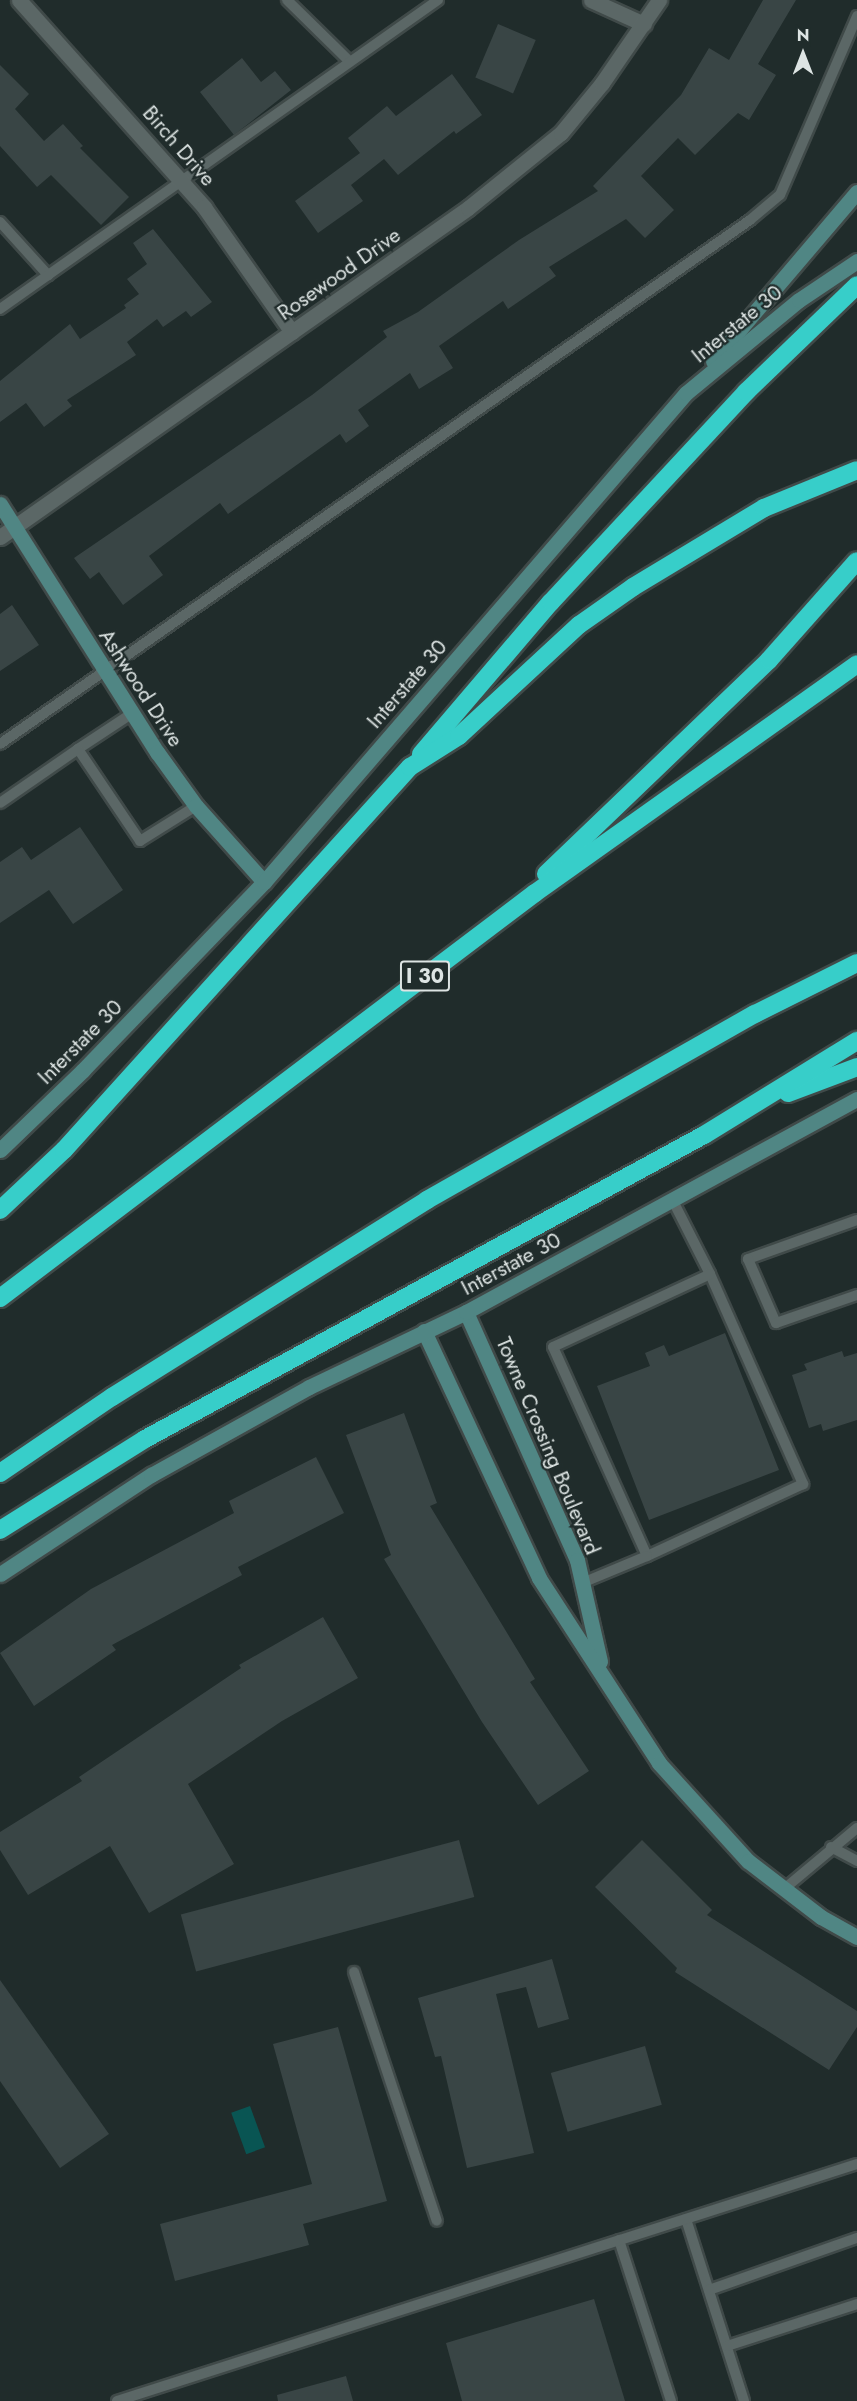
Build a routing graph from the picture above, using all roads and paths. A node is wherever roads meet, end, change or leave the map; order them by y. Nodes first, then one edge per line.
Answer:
1 (19, 0) edge
2 (287, 0) edge
3 (438, 0) edge
4 (591, 0) edge
5 (659, 0) edge
6 (857, 16) edge
7 (644, 24) junction
8 (350, 62) junction
9 (180, 180) junction
10 (857, 192) edge
11 (0, 222) edge
12 (857, 261) edge
13 (48, 275) junction
14 (857, 285) edge
15 (0, 309) edge
16 (292, 332) junction
17 (686, 393) junction
18 (857, 470) edge
19 (0, 504) edge
20 (16, 526) junction
21 (0, 537) edge
22 (857, 561) edge
23 (857, 664) edge
24 (104, 672) junction
25 (131, 714) junction
26 (0, 744) edge
27 (78, 749) junction
28 (410, 767) junction
29 (0, 803) edge
30 (196, 806) junction
31 (264, 882) junction
32 (493, 924) junction
33 (857, 963) edge
34 (857, 1041) edge
35 (857, 1067) edge
36 (857, 1100) edge
37 (747, 1109) junction
38 (0, 1150) edge
39 (673, 1201) junction
40 (0, 1210) edge
41 (857, 1220) edge
42 (710, 1274) junction
43 (857, 1295) edge
44 (0, 1298) edge
45 (466, 1312) junction
46 (424, 1331) junction
47 (0, 1473) edge
48 (0, 1530) edge
49 (647, 1556) junction
50 (0, 1574) edge
51 (582, 1583) junction
52 (602, 1669) junction
53 (857, 1828) edge
54 (831, 1847) junction
55 (857, 1861) edge
56 (784, 1889) junction
57 (857, 1937) edge
58 (354, 1972) dead end
59 (857, 2164) edge
60 (686, 2219) junction
61 (437, 2221) dead end
62 (857, 2238) edge
63 (619, 2240) junction
64 (709, 2290) junction
65 (856, 2306) edge
66 (727, 2346) junction
67 (117, 2401) edge
68 (671, 2401) edge
69 (744, 2401) edge

1 - 9 street, Birch Drive
2 - 8 lane
3 - 8 lane
4 - 7 street
5 - 7 street, Rosewood Drive
6 - 24 lane
7 - 16 street, Rosewood Drive
8 - 9 lane
9 - 13 lane
9 - 16 street, Birch Drive
10 - 17 main road
11 - 13 lane
12 - 17 main road, Interstate 30
13 - 15 lane
14 - 28 highway
16 - 20 street, Rosewood Drive
17 - 31 main road, Interstate 30
18 - 28 highway
19 - 20 main road, Ashwood Drive
20 - 21 street, Rosewood Drive
20 - 24 main road, Ashwood Drive
22 - 32 highway
23 - 32 highway, I 30
24 - 25 main road, Ashwood Drive
24 - 26 lane
25 - 27 lane
25 - 30 main road, Ashwood Drive
27 - 29 lane
27 - 30 lane
28 - 40 highway
30 - 31 main road, Ashwood Drive
31 - 38 main road, Interstate 30
32 - 44 highway, I 30
33 - 47 highway
34 - 37 highway
35 - 37 highway
36 - 39 main road, Interstate 30
37 - 48 highway
39 - 42 lane
39 - 45 main road, Interstate 30
41 - 43 lane
42 - 49 lane
42 - 49 lane
45 - 46 main road, Interstate 30
45 - 51 main road, Towne Crossing Boulevard
46 - 50 main road, Interstate 30
46 - 52 main road, Towne Crossing Boulevard
49 - 51 lane
51 - 52 main road, Towne Crossing Boulevard
52 - 56 main road, Towne Crossing Boulevard
53 - 54 lane
54 - 55 lane
54 - 56 lane
56 - 57 main road, Towne Crossing Boulevard
58 - 61 lane
59 - 60 lane
60 - 63 lane
60 - 64 lane
62 - 64 lane
63 - 67 lane
63 - 68 lane
64 - 66 lane
65 - 66 lane
66 - 69 lane

